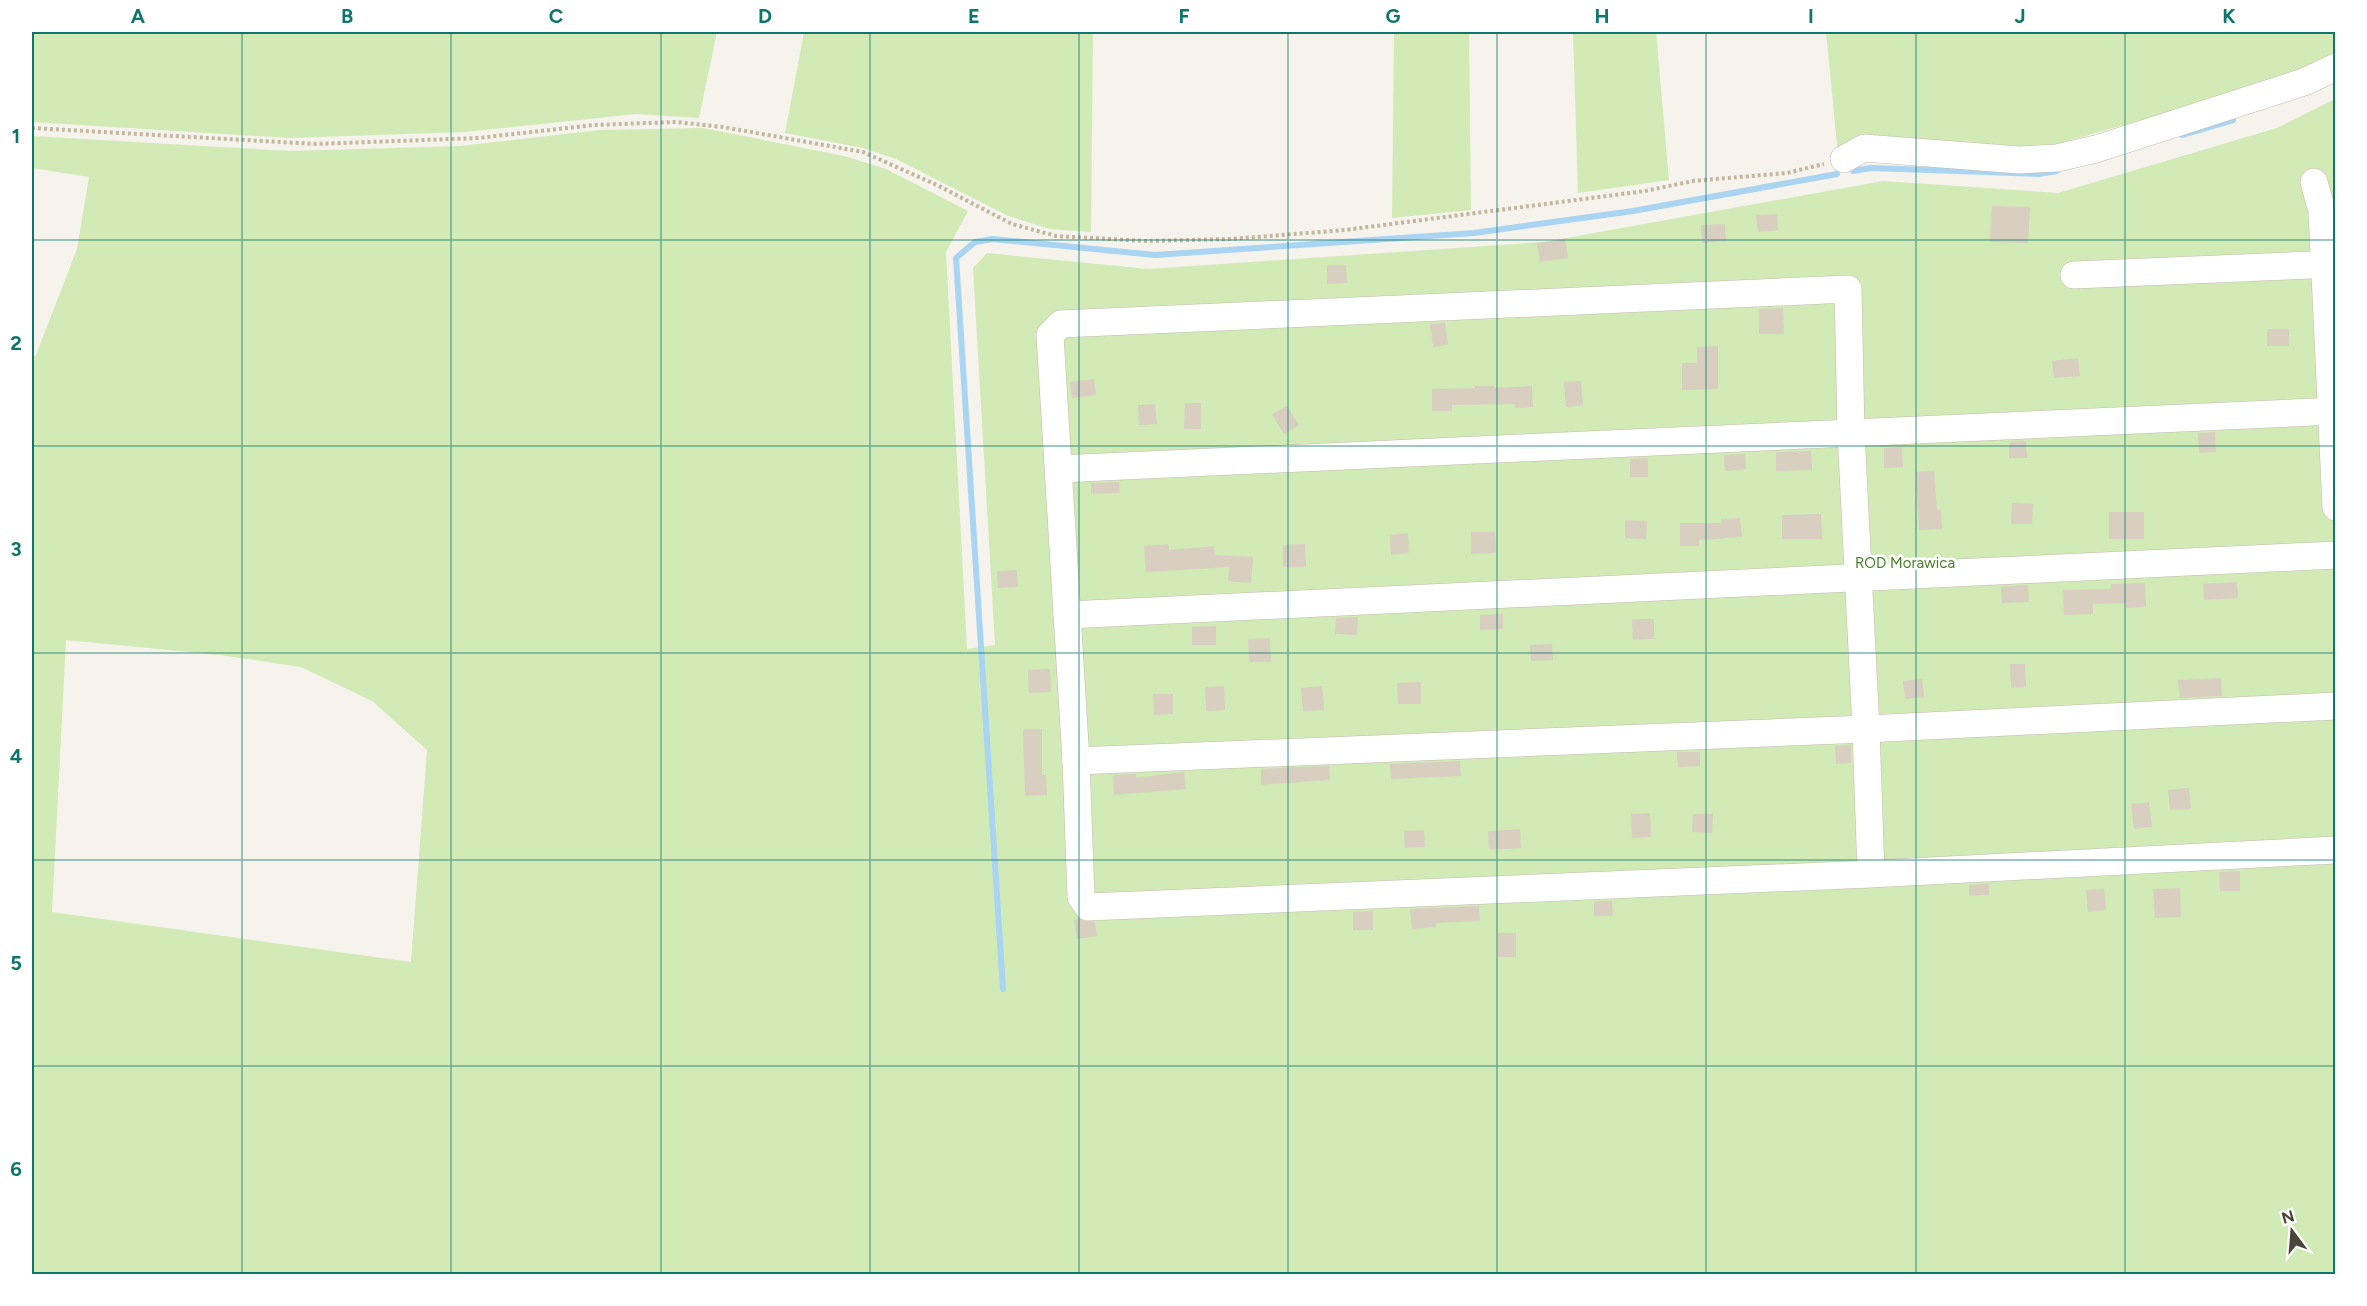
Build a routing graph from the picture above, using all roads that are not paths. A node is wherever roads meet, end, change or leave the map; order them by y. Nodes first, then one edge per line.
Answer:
1 (2336, 67) edge
2 (1844, 159) road end
3 (2314, 182) dead end
4 (2330, 264) edge
5 (2074, 275) dead end
6 (2333, 411) edge
7 (1851, 432) junction
8 (1059, 469) junction
9 (2336, 507) edge
10 (2336, 555) edge
11 (1857, 578) junction
12 (1067, 615) junction
13 (2336, 706) edge
14 (1866, 729) junction
15 (1076, 761) junction
16 (2336, 850) edge
17 (1871, 874) junction

1 - 2 street
3 - 4 street
4 - 5 street
4 - 6 street
6 - 7 street
6 - 9 street
7 - 8 street
7 - 8 street
7 - 11 street
8 - 12 street
10 - 11 street
11 - 12 street
11 - 14 street
12 - 15 street
13 - 14 street
14 - 15 street
14 - 17 street
15 - 17 street
16 - 17 street

